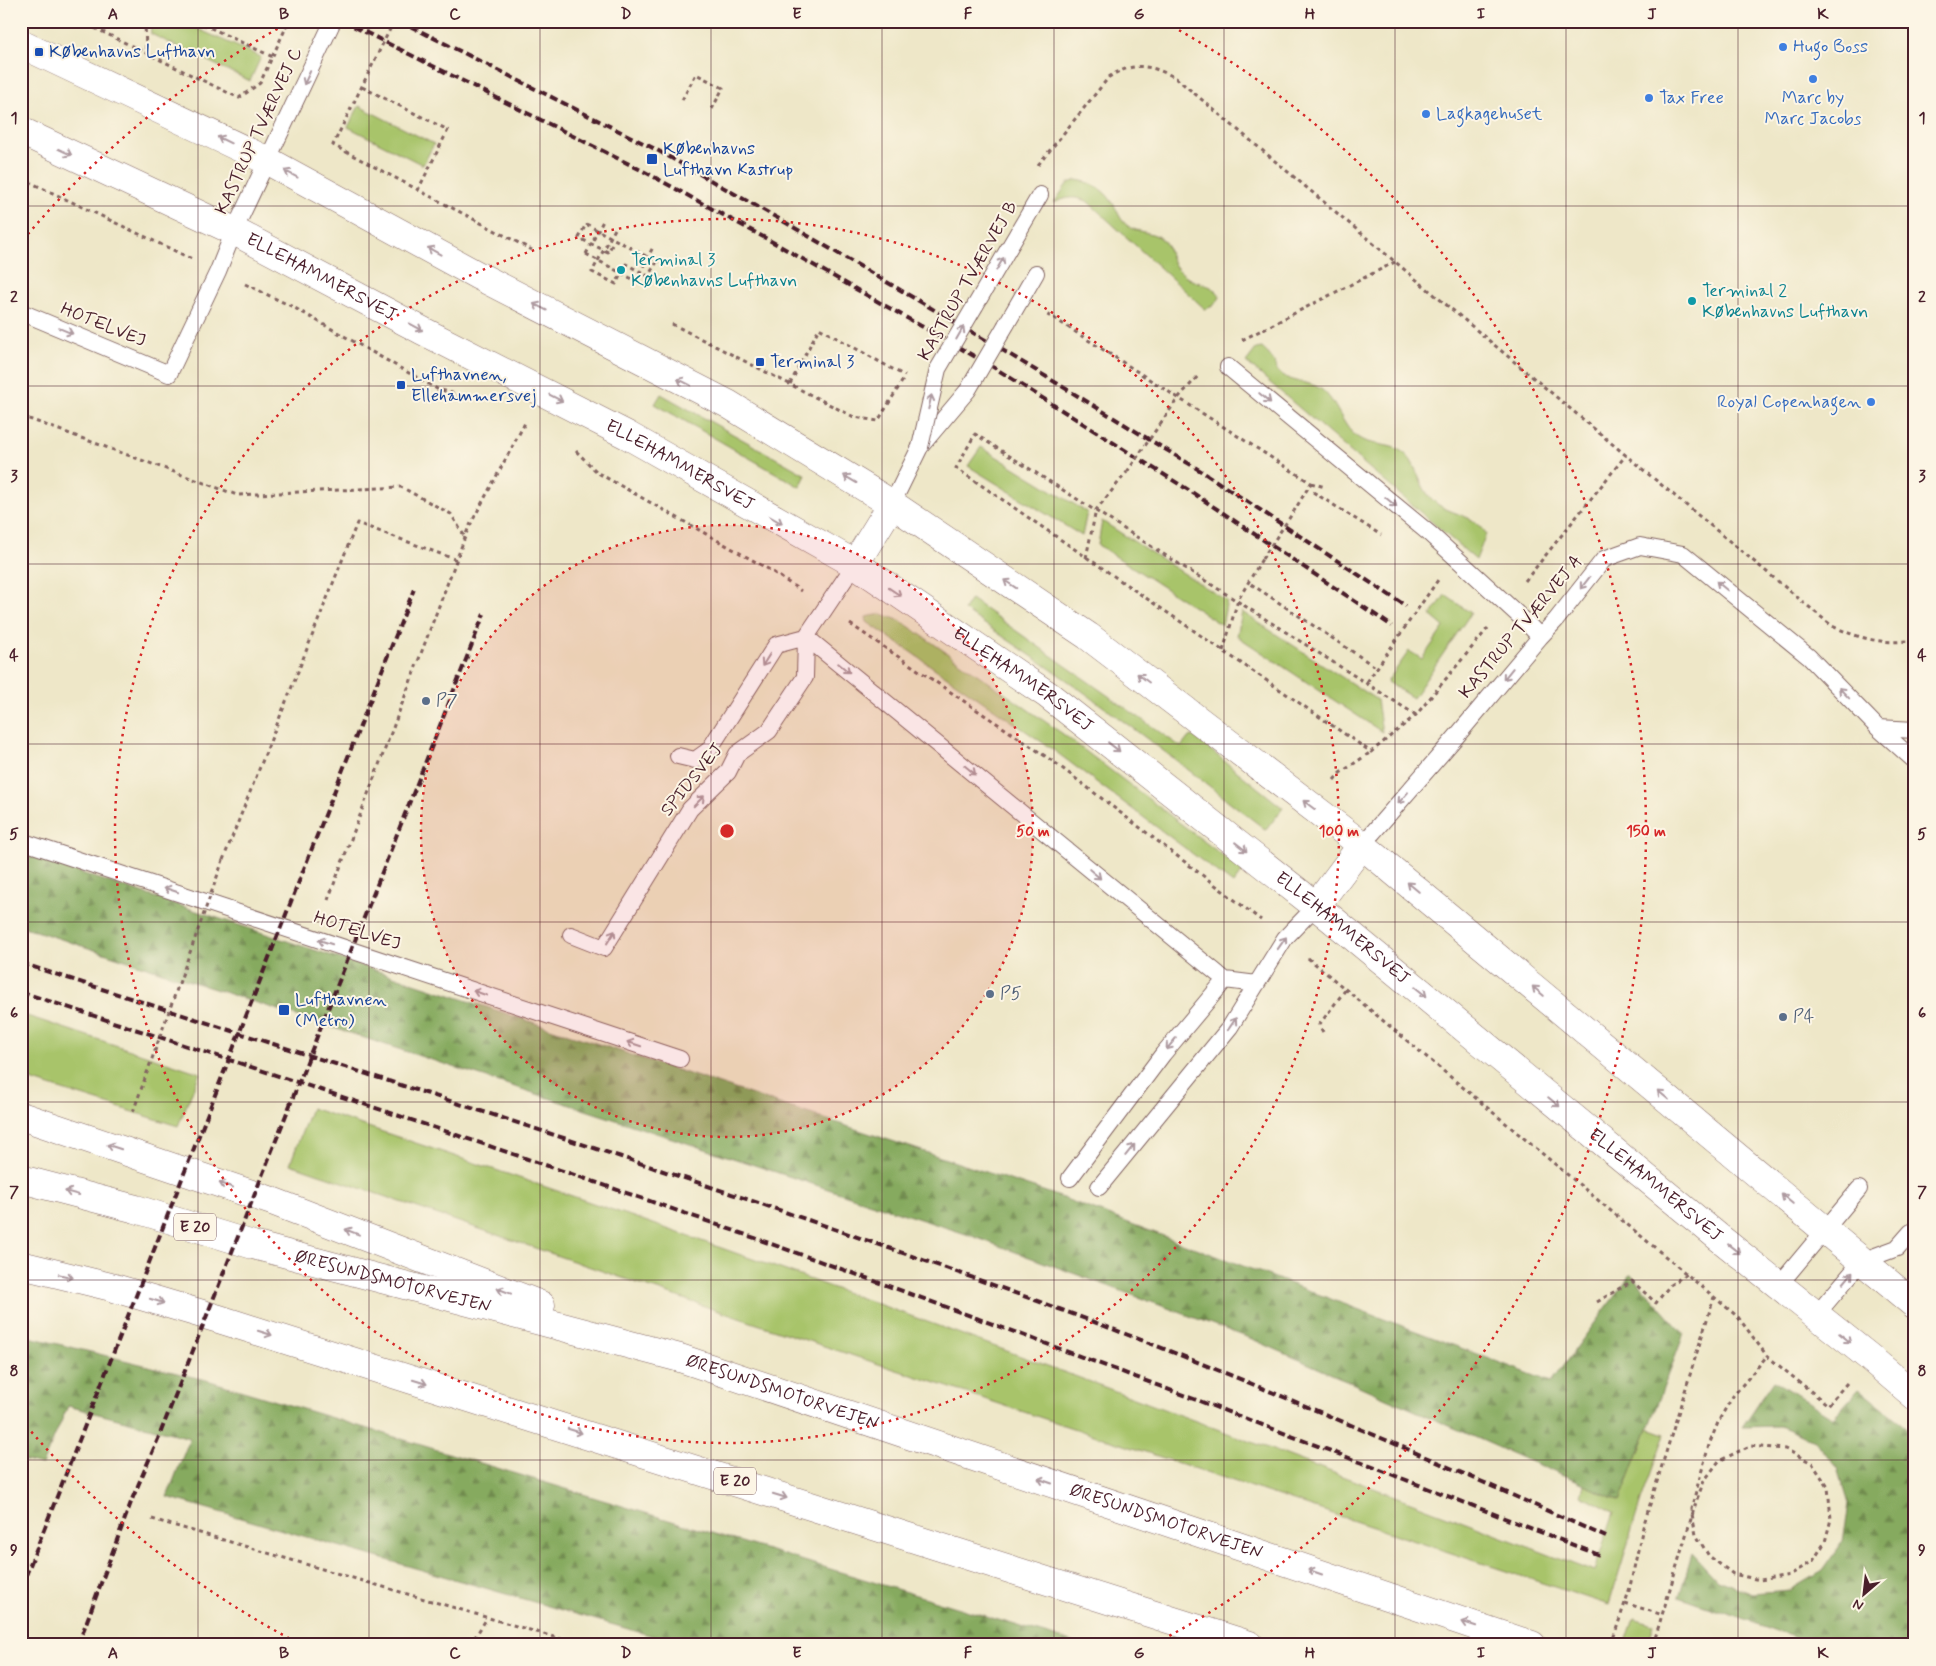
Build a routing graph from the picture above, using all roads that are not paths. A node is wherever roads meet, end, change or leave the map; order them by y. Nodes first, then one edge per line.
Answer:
1 (334, 21) edge
2 (21, 44) edge
3 (21, 131) edge
4 (268, 161) junction
5 (1040, 195) dead end
6 (234, 231) junction
7 (1036, 273) dead end
8 (21, 312) edge
9 (1228, 367) dead end
10 (169, 374) joint
11 (920, 447) junction
12 (892, 504) junction
13 (855, 564) junction
14 (806, 637) junction
15 (1540, 637) junction
16 (1878, 728) junction
17 (1915, 730) edge
18 (678, 756) dead end
19 (1915, 761) edge
20 (21, 841) edge
21 (1362, 845) junction
22 (1316, 906) junction
23 (571, 935) dead end
24 (1225, 980) junction
25 (1256, 984) junction
26 (680, 1059) dead end
27 (21, 1116) edge
28 (1070, 1178) dead end
29 (21, 1179) edge
30 (1099, 1188) dead end
31 (1859, 1189) dead end
32 (1825, 1230) junction
33 (1911, 1232) dead end
34 (1862, 1261) junction
35 (21, 1264) edge
36 (1779, 1285) junction
37 (1915, 1305) edge
38 (1816, 1315) junction
39 (680, 1358) junction
40 (1915, 1396) edge
41 (1250, 1645) edge
42 (1532, 1645) edge

1 -> 4 lane, KASTRUP TVÆRVEJ C
4 -> 2 main road
3 -> 6 main road, ELLEHAMMERSVEJ
4 - 6 lane, KASTRUP TVÆRVEJ C
12 -> 4 main road
11 -> 5 lane, KASTRUP TVÆRVEJ B, bridge
6 - 10 lane, KASTRUP TVÆRVEJ C
6 -> 13 main road, ELLEHAMMERSVEJ
7 - 11 lane, KASTRUP TVÆRVEJ B, bridge
8 -> 10 lane, HOTELVEJ
9 -> 15 lane
11 - 12 lane, KASTRUP TVÆRVEJ B
12 - 13 main road
21 -> 12 main road
13 - 14 lane
13 -> 22 main road, ELLEHAMMERSVEJ
14 -> 18 lane, SPIDSVEJ
23 -> 14 lane, SPIDSVEJ
14 -> 24 lane
16 -> 15 lane, KASTRUP TVÆRVEJ A
15 -> 21 lane, KASTRUP TVÆRVEJ A
16 - 17 lane
16 - 19 lane, KASTRUP TVÆRVEJ A
26 -> 20 lane, HOTELVEJ
21 - 22 main road
32 -> 21 main road
25 -> 22 lane
22 -> 36 main road, ELLEHAMMERSVEJ
24 - 25 lane
24 -> 28 lane
30 -> 25 lane
39 -> 27 main road
39 -> 29 main road, ØRESUNDSMOTORVEJEN / E 20
31 - 32 lane
32 - 34 main road
32 - 36 lane
33 - 34 lane
34 - 37 main road
38 -> 34 lane
35 -> 41 main road, E 20
36 - 38 main road, ELLEHAMMERSVEJ
38 -> 40 main road, ELLEHAMMERSVEJ
42 -> 39 main road, ØRESUNDSMOTORVEJEN / E 20

